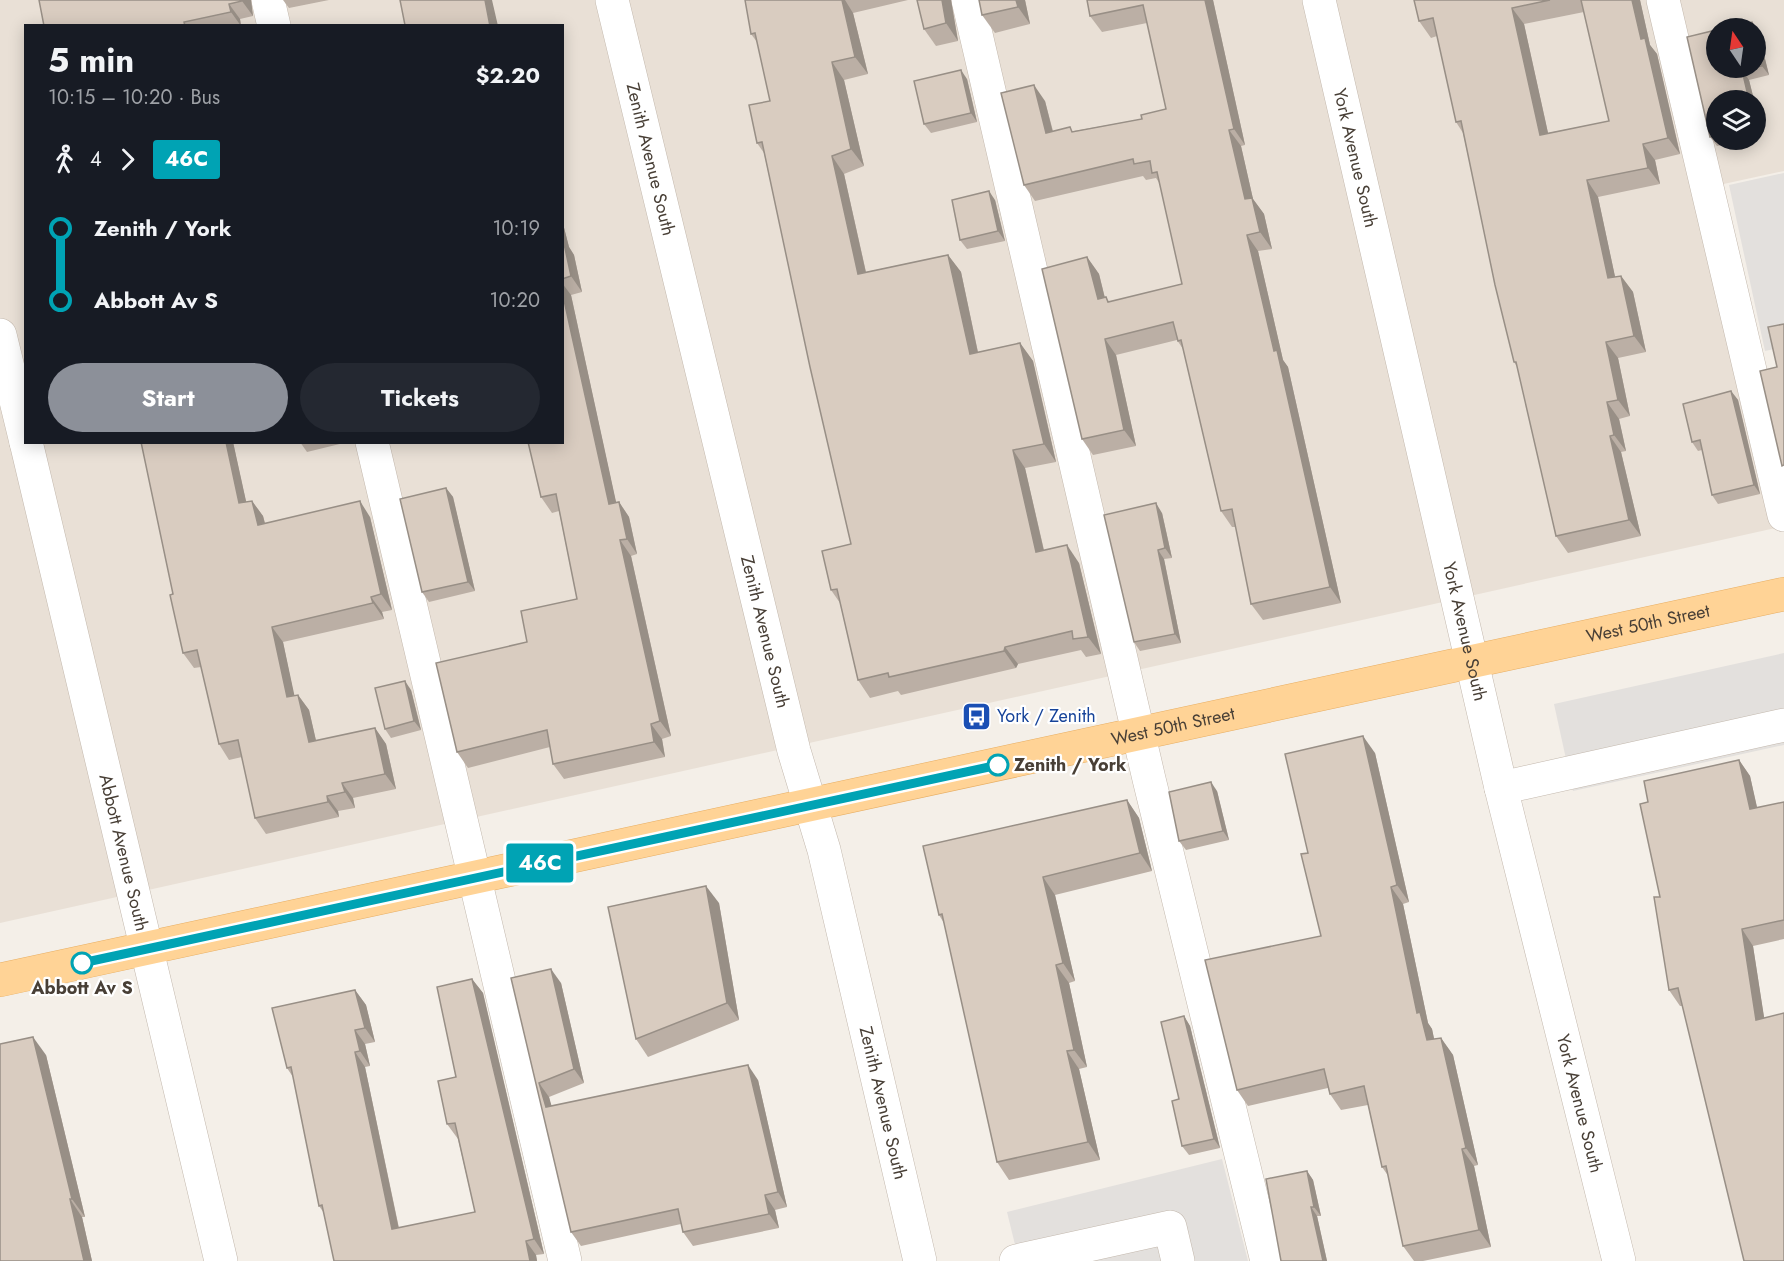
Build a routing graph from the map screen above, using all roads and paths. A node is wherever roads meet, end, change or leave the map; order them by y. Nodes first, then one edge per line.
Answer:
1 (268, 0) edge
2 (612, 0) edge
3 (968, 0) edge
4 (1319, 0) edge
5 (1663, 0) edge
6 (274, 24) edge
7 (0, 335) edge
8 (24, 434) edge
9 (26, 444) edge
10 (372, 444) edge
11 (1784, 515) edge
12 (1784, 594) edge
13 (1472, 660) junction
14 (1784, 725) edge
15 (1139, 734) junction
16 (1501, 788) junction
17 (811, 806) junction
18 (474, 876) junction
19 (146, 949) junction
20 (0, 980) edge
21 (1610, 1259) edge
22 (221, 1261) edge
23 (565, 1261) edge
24 (920, 1261) edge
25 (1016, 1261) edge
26 (1178, 1261) edge
27 (1267, 1261) edge

1 - 6 street
2 - 17 street, Zenith Avenue South
3 - 15 street
4 - 13 street, York Avenue South
5 - 11 street
7 - 8 street, Abbott Avenue South
9 - 19 street, Abbott Avenue South
10 - 18 street
12 - 13 main road, West 50th Street
13 - 15 main road, West 50th Street
13 - 16 street, York Avenue South
14 - 16 street
15 - 17 main road, West 50th Street
15 - 27 street
16 - 21 street, York Avenue South
17 - 18 main road, West 50th Street
17 - 24 street, Zenith Avenue South
18 - 19 main road, West 50th Street
18 - 23 street
19 - 20 main road, West 50th Street
19 - 22 street, Abbott Avenue South
25 - 26 street

